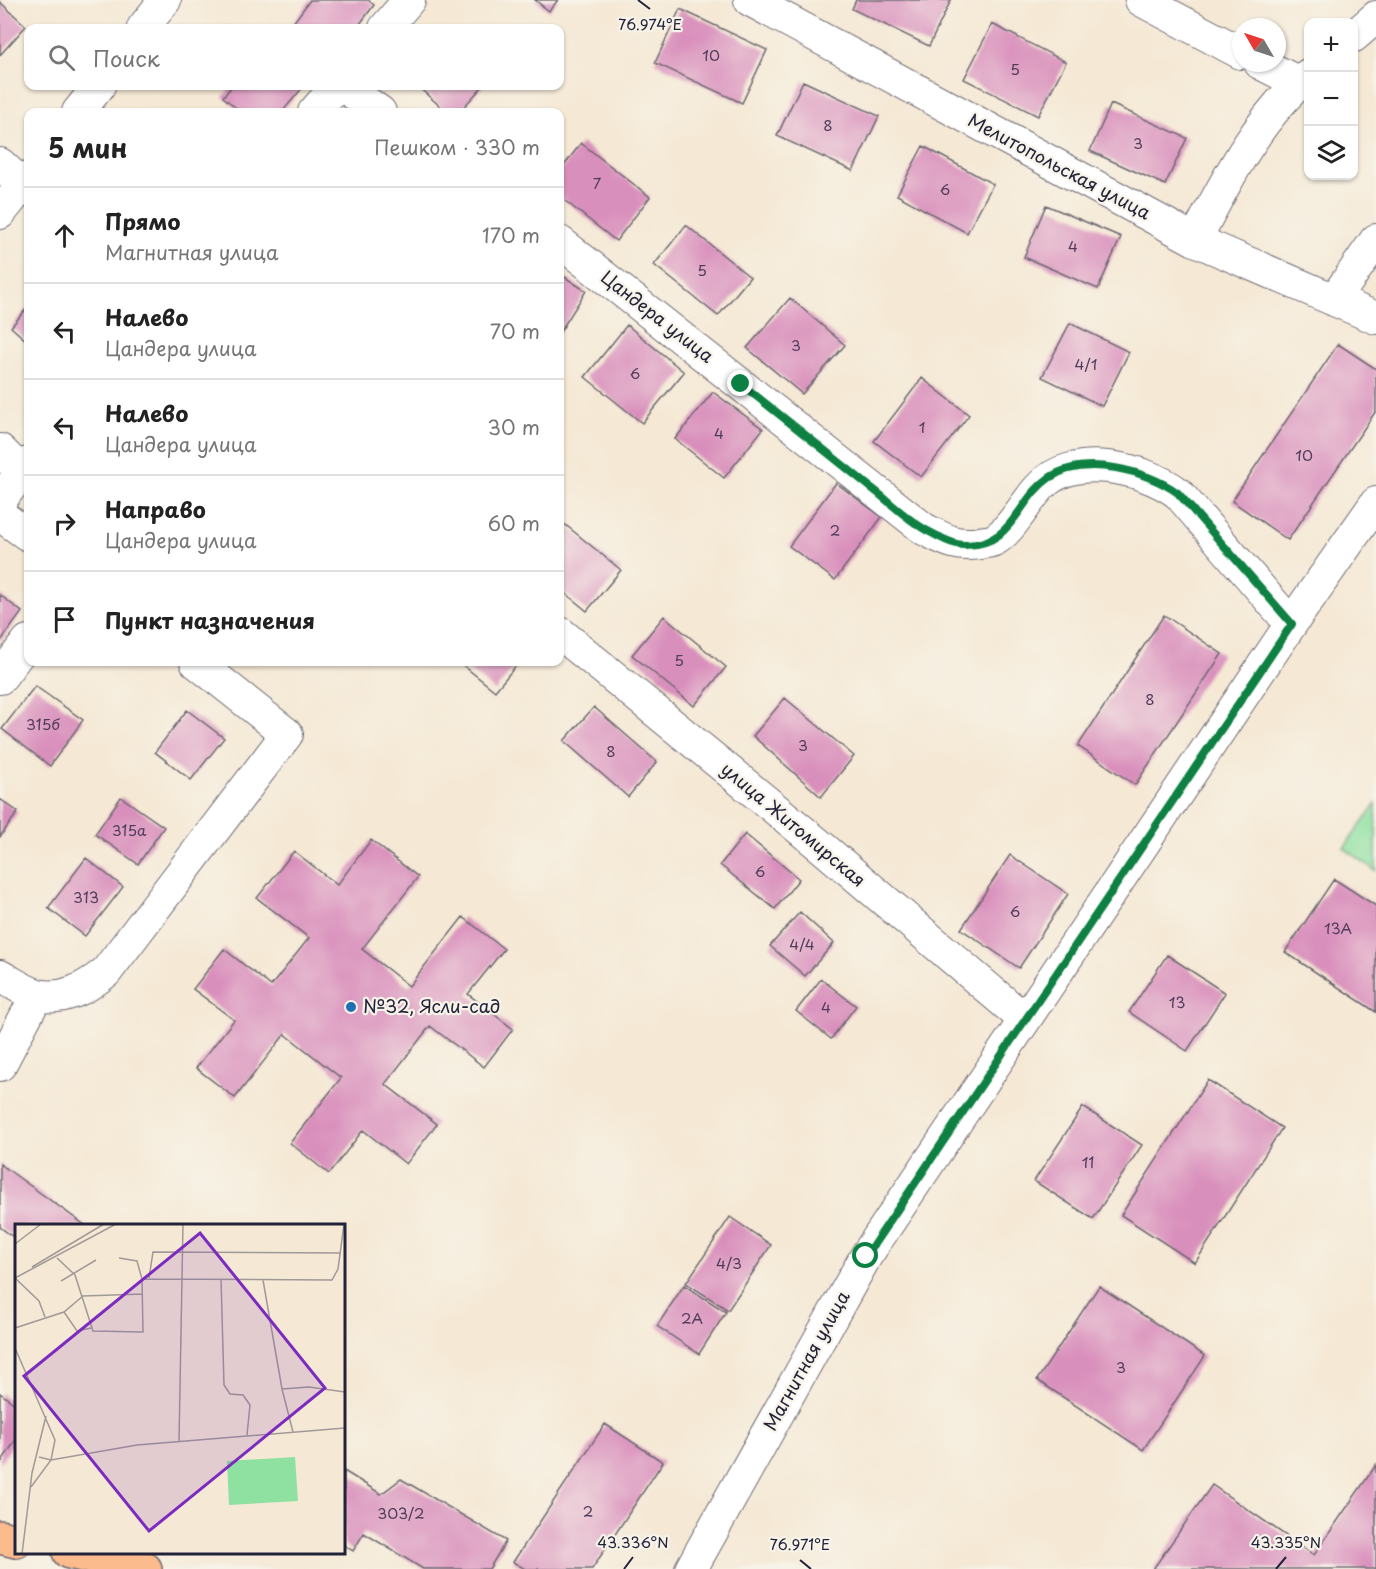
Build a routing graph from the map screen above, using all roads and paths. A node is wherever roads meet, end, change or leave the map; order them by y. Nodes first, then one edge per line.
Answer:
1 (165, 0) edge
2 (409, 0) edge
3 (750, 0) edge
4 (1141, 0) edge
5 (1376, 16) edge
6 (146, 24) edge
7 (388, 24) edge
8 (1358, 32) edge
9 (1232, 48) edge
10 (1285, 72) edge
11 (1304, 79) edge
12 (96, 90) edge
13 (333, 90) edge
14 (349, 90) edge
15 (81, 108) edge
16 (318, 108) edge
17 (374, 108) edge
18 (0, 164) edge
19 (24, 182) edge
20 (24, 187) edge
21 (0, 213) edge
22 (1195, 240) junction
23 (1376, 240) edge
24 (564, 245) edge
25 (1334, 300) junction
26 (1376, 318) edge
27 (17, 462) edge
28 (0, 501) edge
29 (1376, 503) edge
30 (0, 515) edge
31 (24, 532) edge
32 (1292, 624) junction
33 (564, 636) edge
34 (24, 646) edge
35 (201, 666) edge
36 (0, 678) edge
37 (0, 976) edge
38 (37, 995) junction
39 (1024, 1019) junction
40 (0, 1065) edge
41 (0, 1537) edge
42 (15, 1541) edge
43 (78, 1554) edge
44 (144, 1569) edge
45 (691, 1569) edge

1 - 6 street
2 - 7 street
3 - 22 street, Мелитопольская улица
4 - 9 street
5 - 8 street
10 - 11 street
11 - 22 street
12 - 15 street
13 - 16 street
14 - 17 street
18 - 19 street
20 - 21 street
22 - 25 street, Мелитопольская улица
23 - 25 street
24 - 32 street, Цандера улица
25 - 26 street, Мелитопольская улица
27 - 28 street
29 - 32 street, Магнитная улица
30 - 31 street
32 - 39 street, Магнитная улица
33 - 39 street, улица Житомирская
34 - 36 street
35 - 38 street
37 - 38 street
38 - 40 street
39 - 45 street, Магнитная улица
41 - 42 main road
43 - 44 main road

